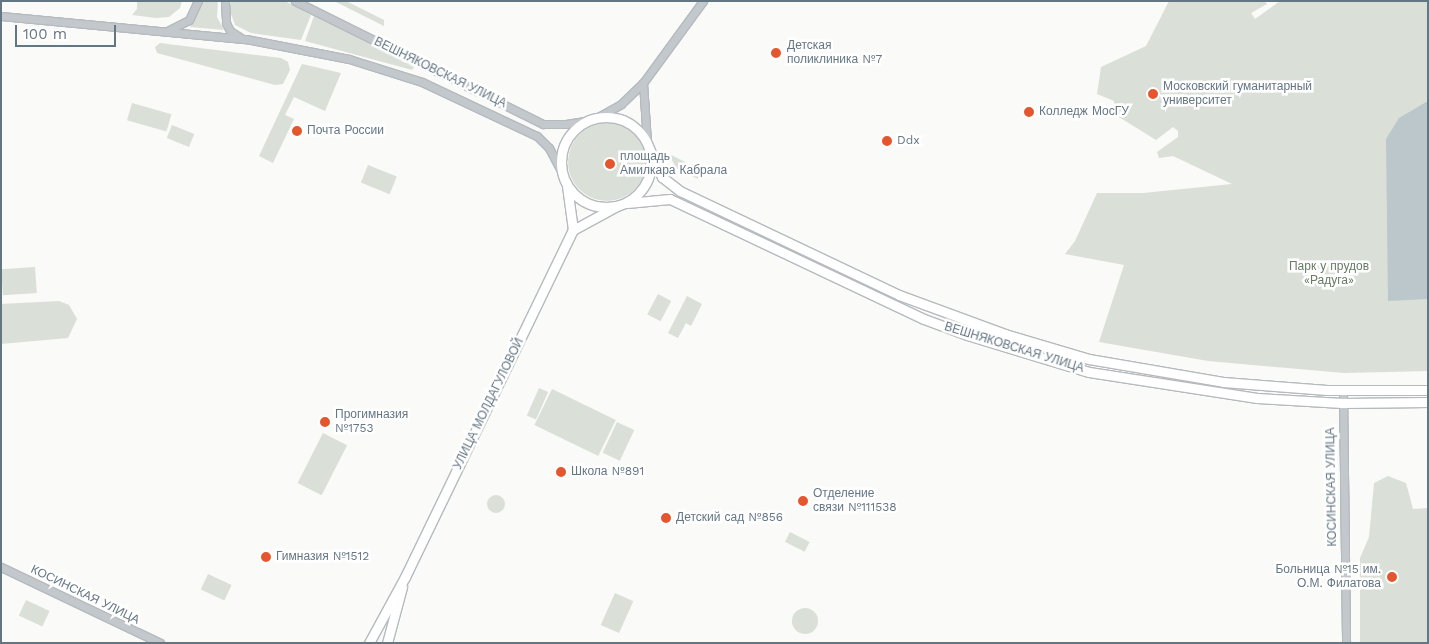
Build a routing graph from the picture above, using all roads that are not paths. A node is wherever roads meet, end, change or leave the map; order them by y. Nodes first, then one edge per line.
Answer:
1 (198, 1) edge
2 (225, 1) edge
3 (296, 1) edge
4 (703, 1) edge
5 (1, 16) edge
6 (151, 30) junction
7 (246, 39) junction
8 (642, 83) junction
9 (594, 118) junction
10 (648, 145) junction
11 (563, 174) junction
12 (567, 184) junction
13 (627, 202) junction
14 (618, 206) junction
15 (573, 230) junction
16 (870, 282) junction
17 (865, 293) junction
18 (922, 305) junction
19 (917, 316) junction
20 (1300, 389) junction
21 (1428, 390) edge
22 (1343, 391) junction
23 (1299, 401) junction
24 (1428, 402) edge
25 (1342, 403) junction
26 (1, 567) edge
27 (405, 577) junction
28 (378, 625) junction
29 (390, 630) junction
30 (160, 643) edge
31 (369, 643) edge
32 (387, 643) edge
33 (1346, 643) edge

1 - 6 street, ВЕШНЯКОВСКАЯ УЛИЦА
2 - 7 street, ВЕШНЯКОВСКАЯ УЛИЦА
3 - 9 street, ВЕШНЯКОВСКАЯ УЛИЦА
4 - 8 street
5 - 6 street, ВЕШНЯКОВСКАЯ УЛИЦА
6 - 7 street, ВЕШНЯКОВСКАЯ УЛИЦА
7 - 11 street, ВЕШНЯКОВСКАЯ УЛИЦА
8 - 9 street
8 - 10 street
9 - 10 main road
9 - 11 main road
10 - 13 main road
10 - 16 main road, ВЕШНЯКОВСКАЯ УЛИЦА
11 - 12 main road
12 - 14 main road
12 - 15 main road
13 - 14 main road
13 - 17 main road, ВЕШНЯКОВСКАЯ УЛИЦА
14 - 15 main road
15 - 27 main road, УЛИЦА МОЛДАГУЛОВОЙ
16 - 17 street
16 - 18 main road, ВЕШНЯКОВСКАЯ УЛИЦА
17 - 19 main road, ВЕШНЯКОВСКАЯ УЛИЦА
18 - 19 street
18 - 20 main road, ВЕШНЯКОВСКАЯ УЛИЦА
19 - 23 main road, ВЕШНЯКОВСКАЯ УЛИЦА
20 - 22 main road, ВЕШНЯКОВСКАЯ УЛИЦА
20 - 23 street
21 - 22 main road, ВЕШНЯКОВСКАЯ УЛИЦА
22 - 25 street, КОСИНСКАЯ УЛИЦА
23 - 25 main road, ВЕШНЯКОВСКАЯ УЛИЦА
24 - 25 main road, ВЕШНЯКОВСКАЯ УЛИЦА
25 - 33 street, КОСИНСКАЯ УЛИЦА
26 - 30 street, КОСИНСКАЯ УЛИЦА
27 - 28 main road, УЛИЦА МОЛДАГУЛОВОЙ
27 - 29 main road, УЛИЦА МОЛДАГУЛОВОЙ
28 - 29 street
28 - 31 main road, УЛИЦА МОЛДАГУЛОВОЙ
29 - 32 main road, УЛИЦА МОЛДАГУЛОВОЙ

